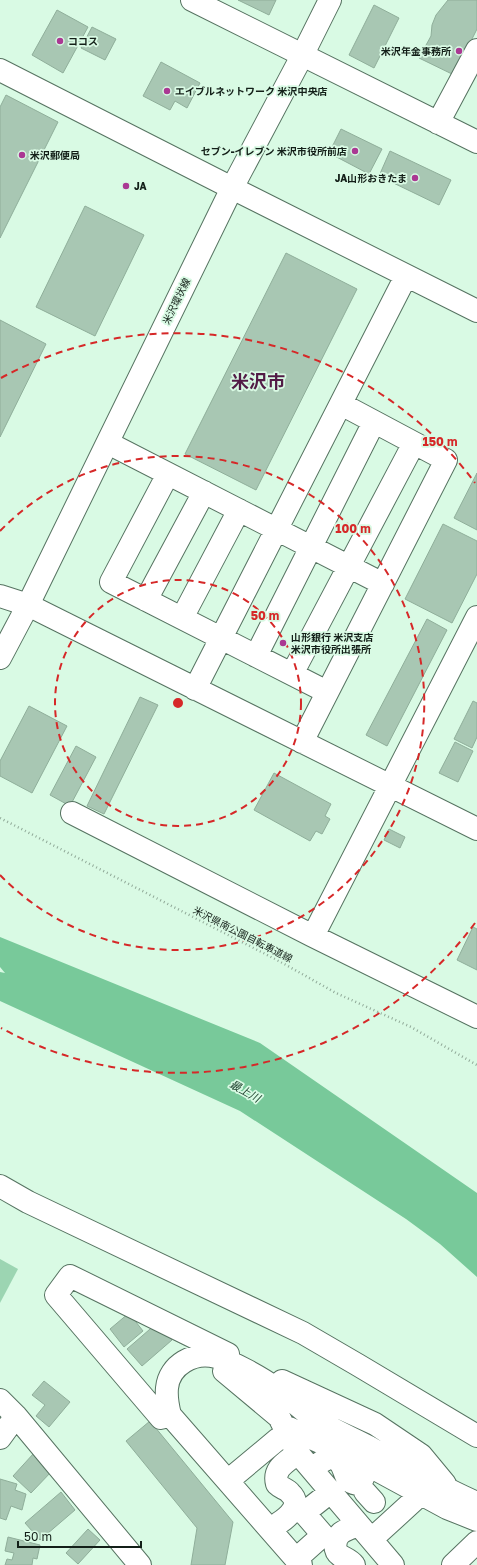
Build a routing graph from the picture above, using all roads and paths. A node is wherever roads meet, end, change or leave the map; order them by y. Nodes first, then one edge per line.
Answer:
1 (192, 0) edge
2 (330, 0) edge
3 (477, 50) edge
4 (302, 56) junction
5 (0, 70) edge
6 (438, 123) junction
7 (477, 142) edge
8 (232, 188) junction
9 (406, 276) junction
10 (477, 311) edge
11 (341, 404) junction
12 (374, 422) junction
13 (108, 442) junction
14 (414, 443) junction
15 (168, 474) junction
16 (204, 492) junction
17 (239, 510) junction
18 (277, 529) junction
19 (311, 547) junction
20 (349, 566) junction
21 (383, 584) junction
22 (0, 596) edge
23 (146, 600) junction
24 (28, 605) junction
25 (182, 618) junction
26 (474, 631) edge
27 (221, 639) junction
28 (256, 656) junction
29 (0, 658) edge
30 (292, 674) junction
31 (195, 689) junction
32 (328, 692) junction
33 (302, 742) junction
34 (391, 786) junction
35 (72, 813) dead end
36 (0, 818) edge
37 (477, 829) edge
38 (313, 936) junction
39 (477, 1017) edge
40 (477, 1065) edge
41 (0, 1186) edge
42 (231, 1359) junction
43 (277, 1389) junction
44 (0, 1400) edge
45 (16, 1416) junction
46 (161, 1418) junction
47 (477, 1436) edge
48 (285, 1437) junction
49 (0, 1438) edge
50 (315, 1467) junction
51 (377, 1470) junction
52 (239, 1478) junction
53 (450, 1491) junction
54 (328, 1494) junction
55 (421, 1494) junction
56 (384, 1502) junction
57 (477, 1503) edge
58 (348, 1506) junction
59 (477, 1512) edge
60 (477, 1520) edge
61 (278, 1523) junction
62 (365, 1531) junction
63 (477, 1542) edge
64 (477, 1554) edge
65 (302, 1562) edge
66 (140, 1565) edge
67 (354, 1565) edge
68 (390, 1565) edge
69 (453, 1565) edge
70 (465, 1565) edge

1 - 4 street
2 - 4 street, 米沢環状線
3 - 6 street
4 - 6 street
4 - 8 street, 米沢環状線
5 - 8 street
6 - 7 street
8 - 9 street
8 - 13 street, 米沢環状線
9 - 10 street
9 - 11 street
11 - 12 street
11 - 18 street
12 - 14 street
12 - 19 street
13 - 15 street
13 - 24 street, 米沢環状線
14 - 20 street
14 - 21 street
15 - 16 street
15 - 23 street
16 - 17 street
16 - 23 street
17 - 18 street
17 - 25 street
18 - 19 street
18 - 27 street
19 - 20 street
19 - 28 street
20 - 21 street
20 - 30 street
21 - 32 street
22 - 24 street
23 - 25 street
24 - 29 street, 米沢環状線
24 - 31 street
25 - 27 street
26 - 34 street
27 - 28 street
27 - 31 street
28 - 30 street
30 - 32 street
31 - 33 street
32 - 33 street
33 - 34 street
34 - 37 street
34 - 38 street
35 - 38 street
36 - 40 path, 米沢県南公園自転車道線
38 - 39 street
41 - 47 street
42 - 43 street
42 - 46 street
42 - 46 street
42 - 48 street
42 - 53 street
42 - 65 street
43 - 53 street
43 - 59 street
44 - 45 street
45 - 49 street
45 - 66 street
46 - 65 street
48 - 50 street
48 - 51 street
48 - 52 street
48 - 52 street
48 - 54 street
48 - 61 street
48 - 68 street
50 - 51 street
50 - 58 street
51 - 55 street
51 - 56 street
52 - 61 street
53 - 57 street
54 - 62 street
54 - 65 street
55 - 56 street
55 - 60 street
56 - 58 street
56 - 62 street
58 - 62 street
61 - 65 street
62 - 67 street
62 - 68 street
63 - 69 street
64 - 70 street

